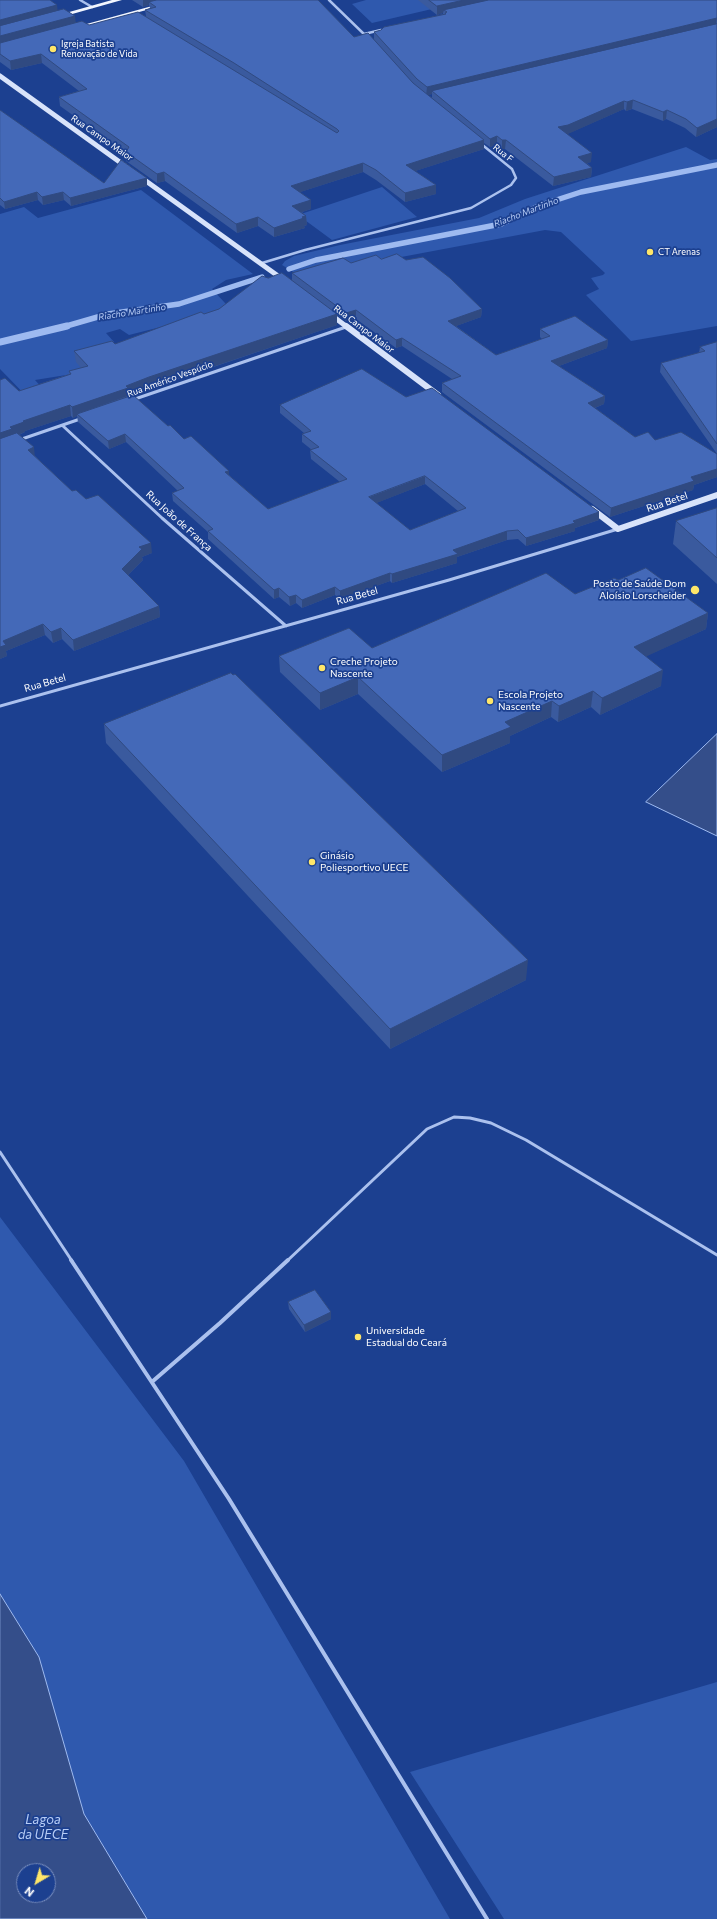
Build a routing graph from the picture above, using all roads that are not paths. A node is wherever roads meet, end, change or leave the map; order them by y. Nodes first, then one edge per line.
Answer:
1 (80, 0) edge
2 (119, 0) edge
3 (180, 0) edge
4 (329, 0) edge
5 (92, 7) junction
6 (132, 13) junction
7 (138, 17) edge
8 (53, 18) edge
9 (387, 29) edge
10 (66, 31) edge
11 (364, 34) junction
12 (369, 40) edge
13 (0, 76) edge
14 (475, 139) edge
15 (262, 263) junction
16 (292, 286) edge
17 (322, 308) edge
18 (346, 327) junction
19 (441, 397) edge
20 (130, 401) edge
21 (85, 418) edge
22 (63, 426) junction
23 (14, 442) edge
24 (717, 496) edge
25 (587, 505) edge
26 (618, 528) junction
27 (286, 626) junction
28 (0, 706) edge
29 (0, 1152) edge
30 (717, 1256) edge
31 (153, 1381) junction
32 (487, 1919) edge

1 - 5 street
2 - 5 main road
3 - 6 main road
4 - 11 street
5 - 8 main road
6 - 7 street
6 - 10 main road
9 - 11 street
11 - 12 street
13 - 15 street, Rua Campo Maior
14 - 15 street, Rua F
15 - 16 street, Rua Campo Maior
17 - 18 street, Rua Campo Maior
18 - 19 street, Rua Campo Maior
18 - 20 street, Rua Américo Vespúcio
21 - 22 street
22 - 23 street
22 - 27 street, Rua João de França
24 - 26 street, Rua Betel
25 - 26 street
26 - 27 street, Rua Betel
27 - 28 street, Rua Betel
29 - 31 lane
30 - 31 lane
31 - 32 lane

